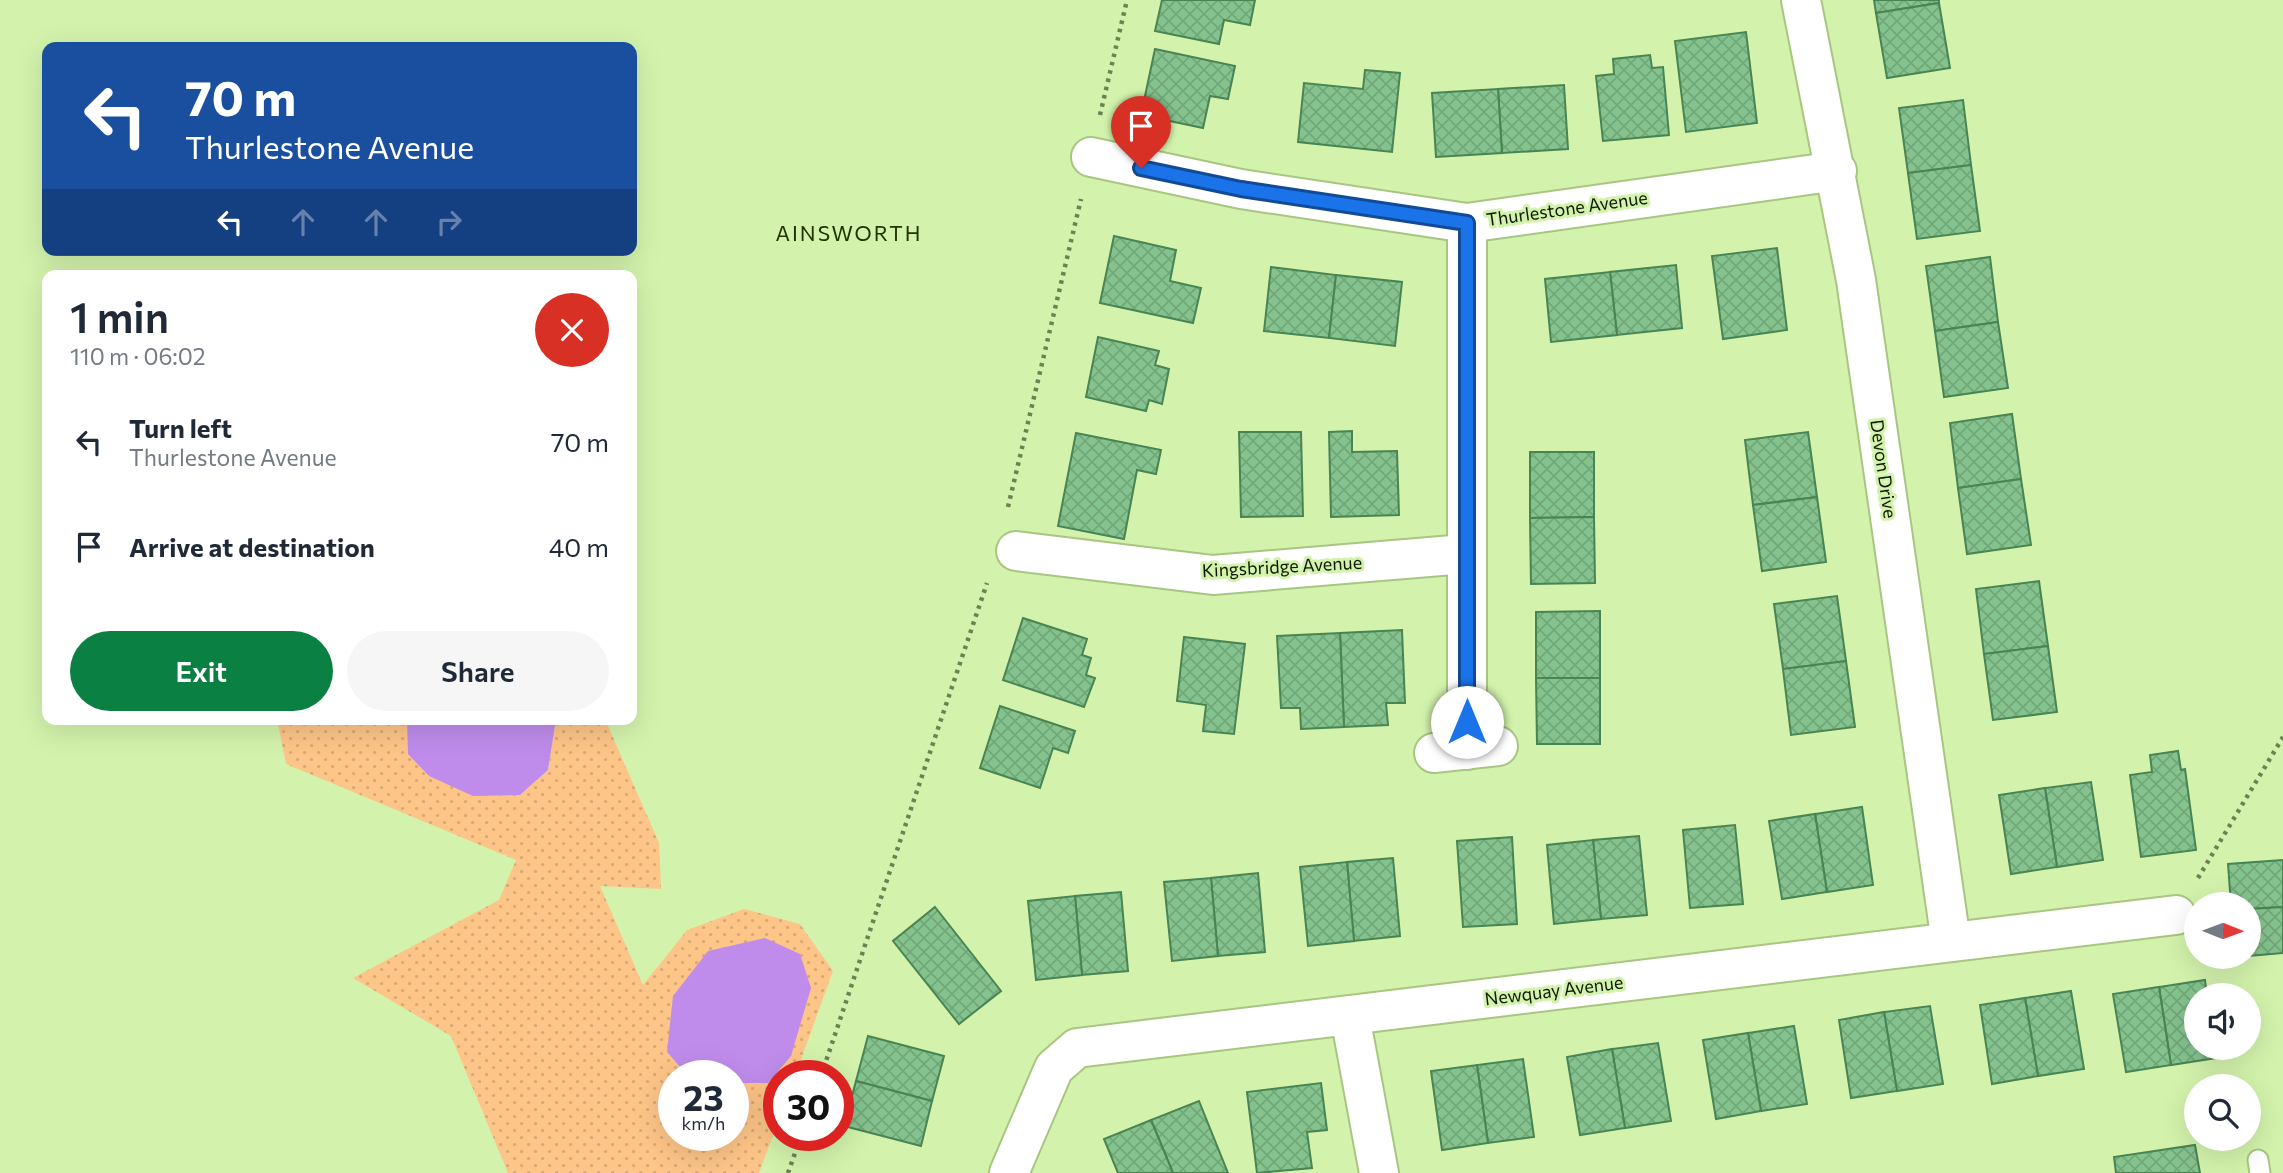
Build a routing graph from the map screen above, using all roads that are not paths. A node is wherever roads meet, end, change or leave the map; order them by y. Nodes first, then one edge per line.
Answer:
1 (1801, 0) edge
2 (1091, 157) dead end
3 (1836, 171) junction
4 (1467, 223) junction
5 (1016, 551) dead end
6 (1465, 554) junction
7 (1466, 750) dead end
8 (2176, 915) road end
9 (1951, 942) junction
10 (1350, 1016) junction
11 (1009, 1173) edge
12 (1379, 1173) edge

1 - 3 street, Devon Drive
2 - 4 street, Thurlestone Avenue
3 - 4 street, Thurlestone Avenue
3 - 9 street, Devon Drive
4 - 6 street
5 - 6 street, Kingsbridge Avenue
6 - 7 street
8 - 9 street, Newquay Avenue
9 - 10 street, Newquay Avenue
10 - 11 street, Newquay Avenue
10 - 12 street

